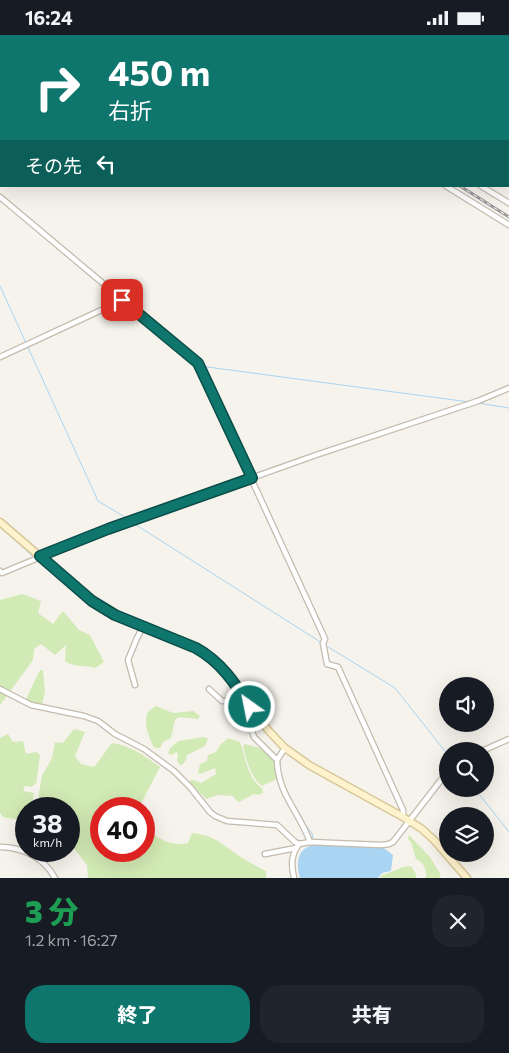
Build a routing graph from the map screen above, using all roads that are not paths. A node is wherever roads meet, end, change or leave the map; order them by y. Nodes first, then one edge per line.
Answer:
1 (448, 187) edge
2 (483, 187) edge
3 (0, 197) edge
4 (509, 203) edge
5 (509, 225) edge
6 (122, 300) junction
7 (0, 357) edge
8 (509, 388) edge
9 (252, 478) junction
10 (0, 522) edge
11 (40, 556) junction
12 (0, 571) edge
13 (143, 627) junction
14 (135, 685) dead end
15 (0, 689) edge
16 (209, 689) dead end
17 (241, 692) junction
18 (252, 708) junction
19 (509, 739) edge
20 (494, 746) edge
21 (286, 748) junction
22 (277, 760) junction
23 (439, 781) edge
24 (406, 818) junction
25 (310, 842) junction
26 (298, 846) junction
27 (0, 847) edge
28 (265, 854) dead end
29 (56, 878) edge
30 (294, 878) edge
31 (467, 878) edge

1 - 5 street
2 - 4 street
3 - 6 street
6 - 7 street
6 - 9 street
8 - 9 street
9 - 11 street
9 - 24 street
10 - 11 street
11 - 12 street
11 - 13 street
13 - 14 street
13 - 17 street
15 - 26 street
16 - 17 street
17 - 18 street
18 - 21 street
18 - 22 street
19 - 20 street
21 - 22 street
21 - 24 street
22 - 25 street
23 - 24 street
24 - 25 street
24 - 31 street
25 - 26 street
26 - 28 street
26 - 30 street
27 - 29 street

